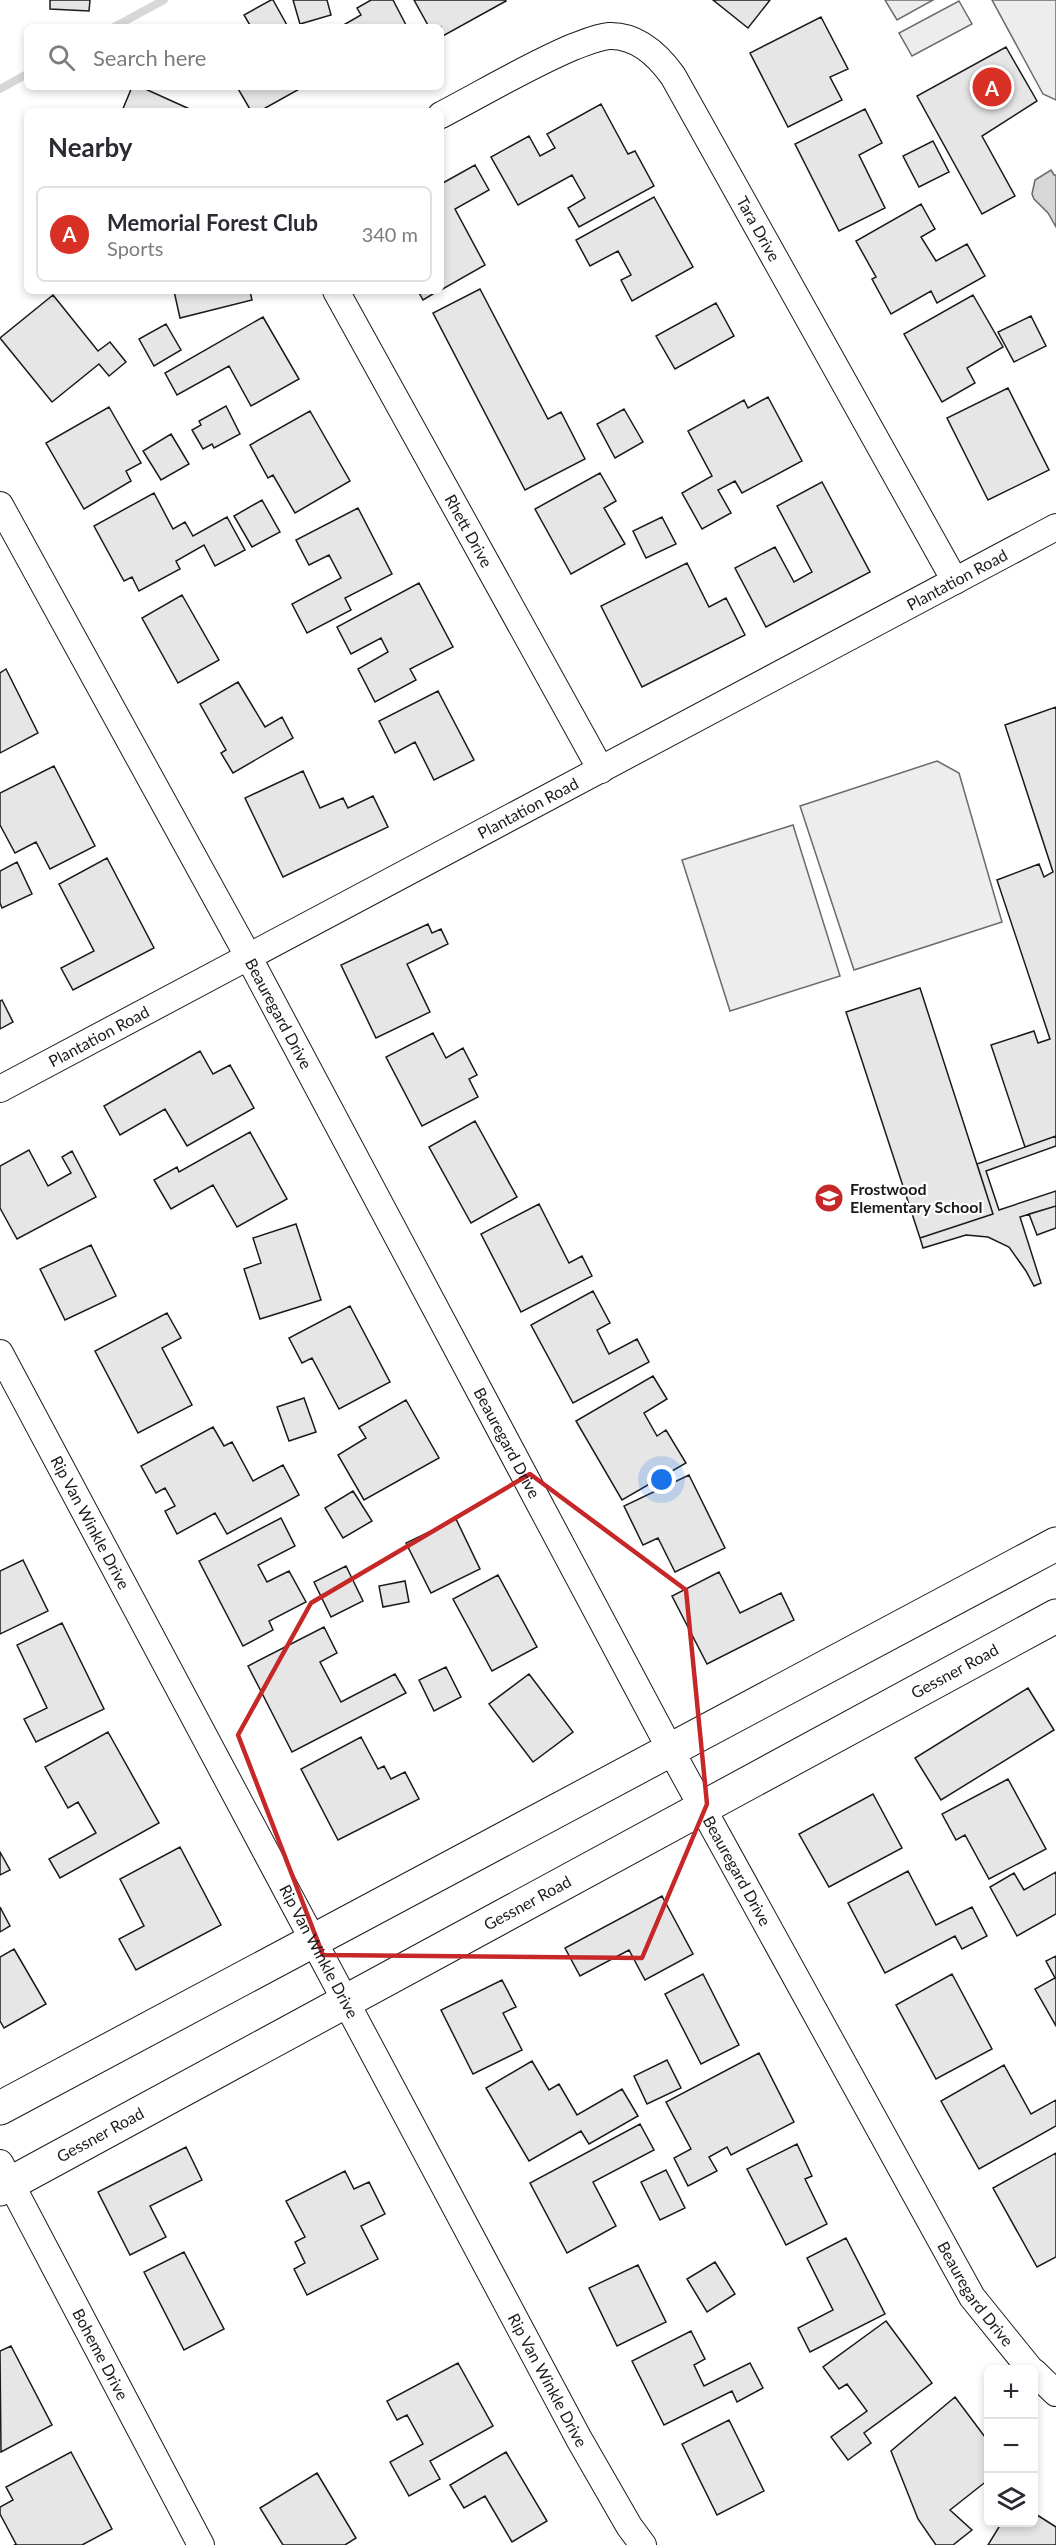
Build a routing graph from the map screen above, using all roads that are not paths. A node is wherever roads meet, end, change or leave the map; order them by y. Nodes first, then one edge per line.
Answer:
1 (444, 113) edge
2 (338, 294) edge
3 (0, 505) edge
4 (1056, 527) edge
5 (955, 581) junction
6 (601, 770) junction
7 (248, 956) junction
8 (0, 1089) edge
9 (0, 1353) edge
10 (1056, 1544) edge
11 (1056, 1616) edge
12 (670, 1749) junction
13 (703, 1808) junction
14 (313, 1942) junction
15 (345, 2002) junction
16 (0, 2108) edge
17 (4, 2178) edge
18 (1027, 2365) edge
19 (1038, 2376) edge
20 (1056, 2393) edge
21 (201, 2545) edge
22 (643, 2545) edge

1 - 5 street, Tara Drive
2 - 6 street, Rhett Drive
3 - 7 street, Beauregard Drive
4 - 5 street, Plantation Road
5 - 6 street, Plantation Road
6 - 7 street, Plantation Road
7 - 8 street, Plantation Road
7 - 12 street, Beauregard Drive
9 - 14 street, Rip Van Winkle Drive
10 - 12 main road
11 - 13 main road, Gessner Road
12 - 13 street, Beauregard Drive
12 - 14 main road
13 - 15 main road, Gessner Road
13 - 18 street, Beauregard Drive
14 - 15 street, Rip Van Winkle Drive
14 - 16 main road
15 - 17 main road, Gessner Road
15 - 22 street, Rip Van Winkle Drive
17 - 21 street, Boheme Drive
19 - 20 street, Beauregard Drive

